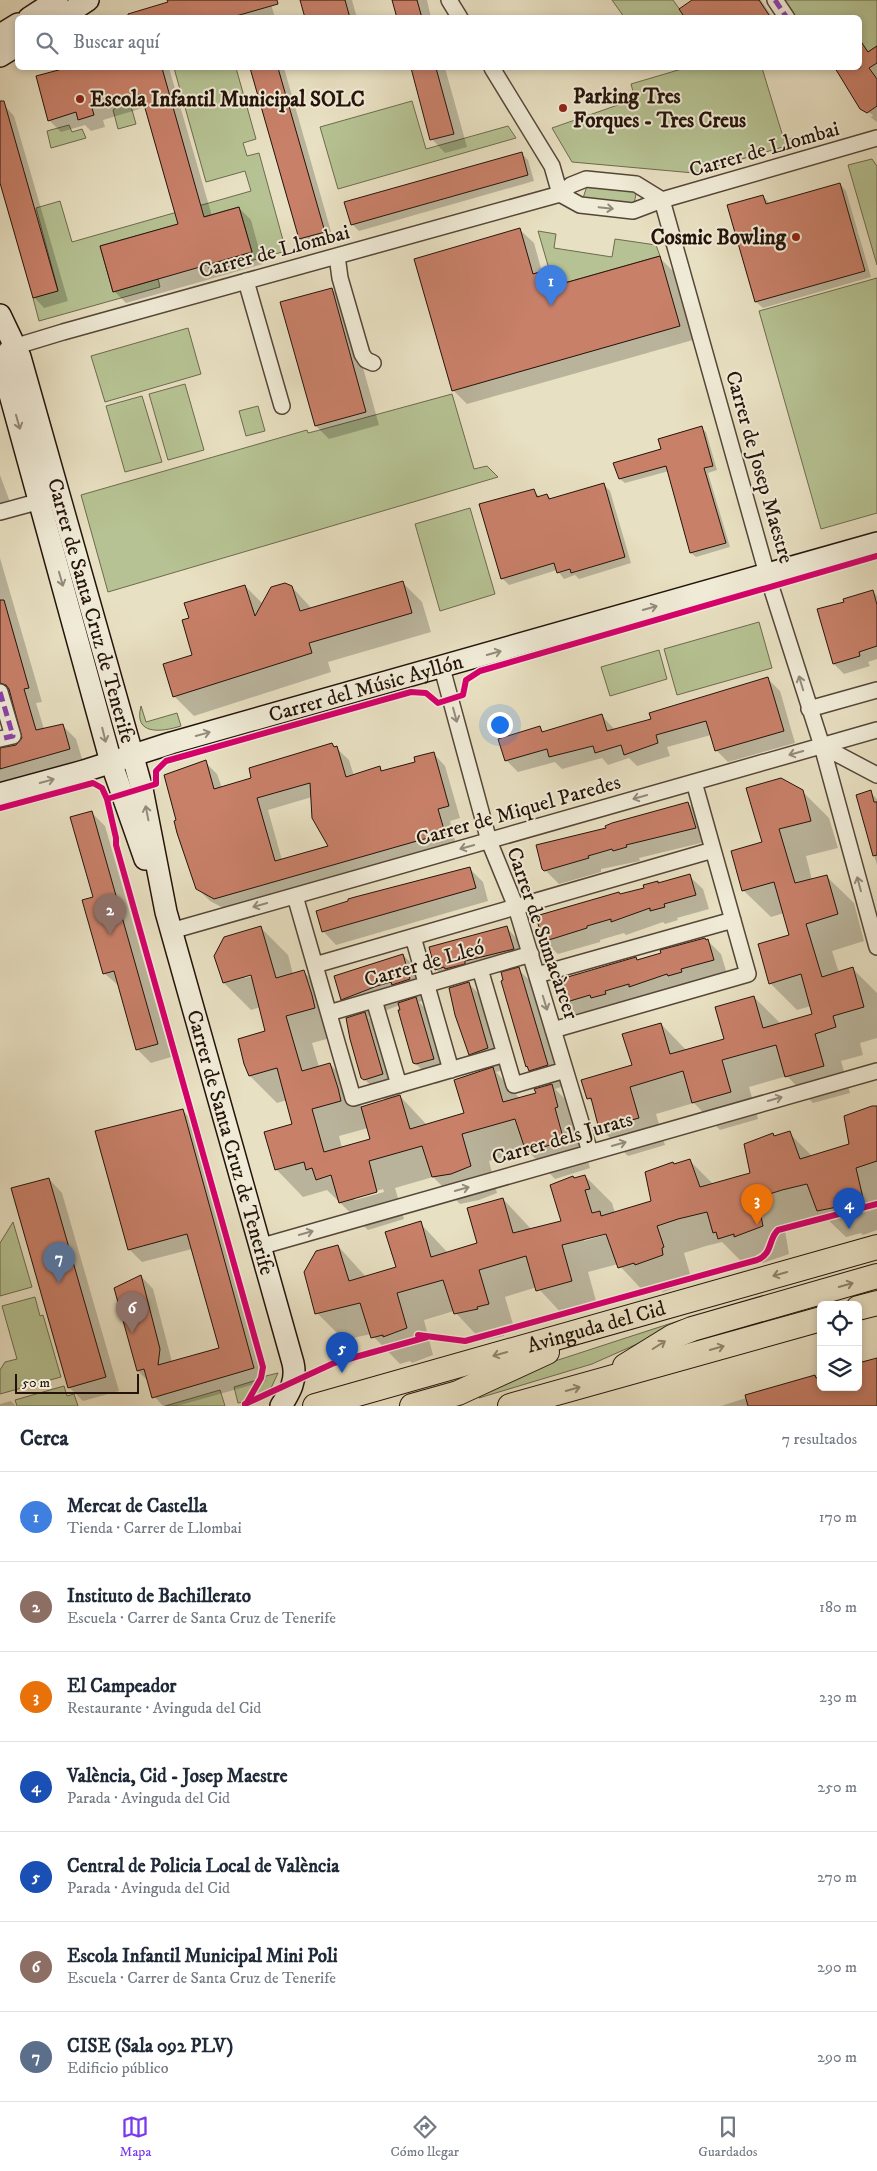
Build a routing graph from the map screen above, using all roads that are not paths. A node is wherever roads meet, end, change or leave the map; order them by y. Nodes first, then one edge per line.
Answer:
1 (88, 0) edge
2 (449, 0) edge
3 (775, 0) edge
4 (53, 6) edge
5 (35, 15) edge
6 (458, 15) edge
7 (785, 15) edge
8 (15, 26) edge
9 (0, 35) edge
10 (15, 47) edge
11 (0, 56) edge
12 (493, 70) edge
13 (877, 138) edge
14 (560, 194) junction
15 (662, 200) junction
16 (337, 256) junction
17 (246, 281) junction
18 (0, 315) edge
19 (5, 352) edge
20 (373, 363) dead end
21 (282, 406) dead end
22 (49, 498) junction
23 (0, 512) edge
24 (877, 543) edge
25 (767, 574) junction
26 (442, 668) junction
27 (877, 690) edge
28 (0, 692) edge
29 (809, 709) junction
30 (877, 730) edge
31 (6, 737) edge
32 (822, 746) junction
33 (132, 755) junction
34 (111, 762) junction
35 (877, 776) edge
36 (694, 782) junction
37 (0, 794) edge
38 (489, 841) junction
39 (713, 850) junction
40 (295, 896) junction
41 (516, 907) junction
42 (733, 920) junction
43 (169, 922) junction
44 (413, 937) junction
45 (877, 947) edge
46 (530, 954) junction
47 (315, 965) junction
48 (480, 969) junction
49 (537, 975) junction
50 (427, 984) junction
51 (374, 1000) junction
52 (329, 1013) junction
53 (553, 1030) junction
54 (504, 1054) junction
55 (452, 1070) junction
56 (565, 1070) junction
57 (877, 1070) edge
58 (400, 1085) junction
59 (590, 1152) junction
60 (259, 1247) junction
61 (877, 1247) edge
62 (877, 1276) edge
63 (877, 1303) edge
64 (862, 1307) edge
65 (817, 1320) edge
66 (597, 1326) junction
67 (602, 1380) junction
68 (281, 1406) edge
69 (315, 1406) edge
70 (412, 1406) edge
71 (510, 1406) edge

1 - 4 street
2 - 6 street
3 - 7 street
4 - 5 street
8 - 9 street
10 - 11 street
12 - 14 street
13 - 15 street, Carrer de Llombai
14 -> 15 street, Carrer de Llombai
14 - 15 street, Carrer de Llombai
14 - 16 street, Carrer de Llombai
15 - 25 street, Carrer de Josep Maestre
16 - 17 street, Carrer de Llombai
16 - 20 street
17 - 19 street, Carrer de Llombai
17 - 21 street
18 - 19 street, Carrer de Santa Cruz de Tenerife
19 - 22 street, Carrer de Santa Cruz de Tenerife
22 - 23 street
22 - 33 street, Carrer de Santa Cruz de Tenerife
22 -> 34 street, Carrer de Santa Cruz de Tenerife
24 - 25 street, Carrer del Músic Ayllón
26 -> 25 street, Carrer del Músic Ayllón
29 -> 25 street, Carrer de Josep Maestre
33 -> 26 street, Carrer del Músic Ayllón
26 -> 38 street, Carrer de Sumacàrcer
27 - 29 street
28 - 31 street
29 - 32 street, Carrer de Josep Maestre
30 - 32 street, Carrer de Miquel Paredes
32 - 35 street
32 -> 36 street, Carrer de Miquel Paredes
45 -> 32 street, Carrer de Josep Maestre
33 - 34 street, Carrer del Músic Ayllón
43 -> 33 street, Carrer de Santa Cruz de Tenerife
37 -> 34 street, Carrer del Músic Ayllón
34 - 43 street, Carrer de Santa Cruz de Tenerife
36 -> 38 street, Carrer de Miquel Paredes
36 - 39 street
38 -> 40 street, Carrer de Miquel Paredes
38 - 41 street, Carrer de Sumacàrcer
39 - 41 street
39 - 42 street
40 -> 43 street, Carrer de Miquel Paredes
40 - 47 street
41 - 44 street
41 - 46 street, Carrer de Sumacàrcer
42 - 49 street
42 - 53 street
43 - 60 street, Carrer de Santa Cruz de Tenerife
44 - 47 street
44 - 50 street
46 - 48 street, Carrer de Lleó
46 - 49 street, Carrer de Sumacàrcer
47 - 52 street
48 - 50 street, Carrer de Lleó
48 - 54 street
49 -> 53 street, Carrer de Sumacàrcer
50 - 51 street, Carrer de Lleó
50 - 55 street
51 - 52 street, Carrer de Lleó
51 - 58 street
52 - 58 street
53 - 56 street, Carrer de Sumacàrcer
54 - 55 street
54 - 56 street
55 - 58 street
56 - 59 street, Carrer de Sumacàrcer
59 -> 57 street, Carrer dels Jurats
60 -> 59 street, Carrer dels Jurats
60 - 68 street, Carrer de Santa Cruz de Tenerife
61 -> 66 main road, Avinguda del Cid
67 -> 62 main road
63 - 64 main road
67 -> 65 main road
66 -> 69 main road, Avinguda del Cid
66 - 70 main road
71 -> 67 main road

